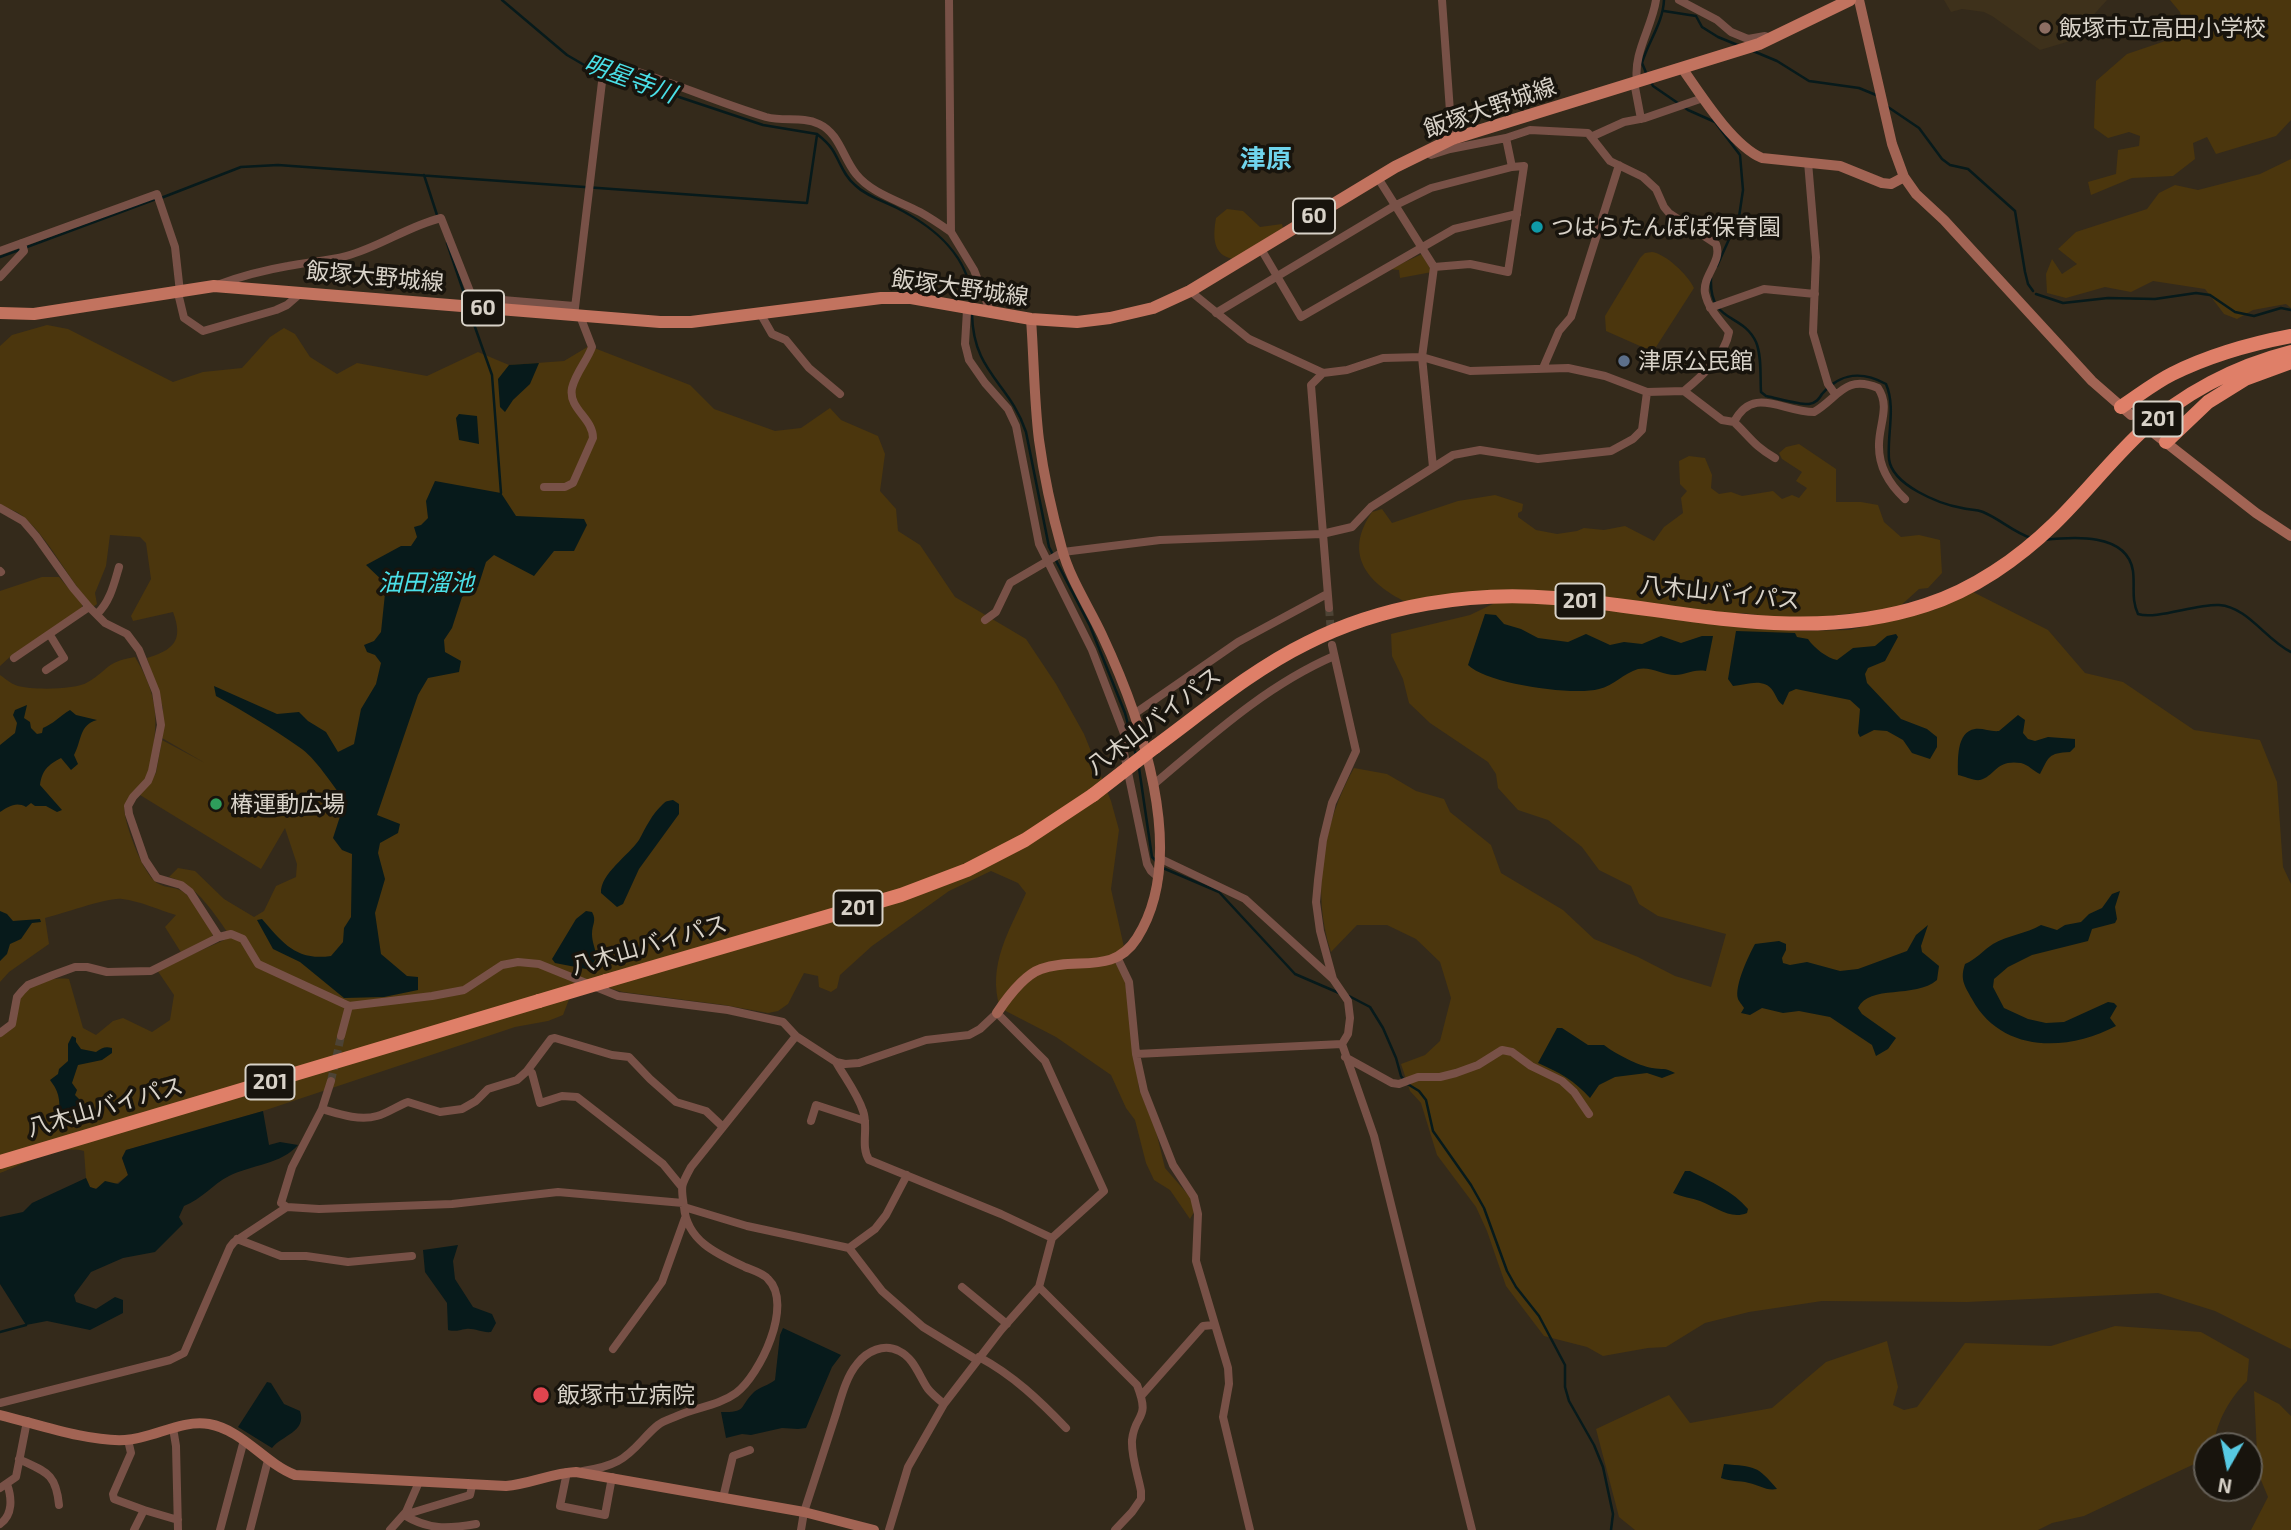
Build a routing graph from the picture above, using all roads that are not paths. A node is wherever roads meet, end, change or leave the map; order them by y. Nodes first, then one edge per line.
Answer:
1 (948, 0) edge
2 (1442, 0) edge
3 (1656, 0) edge
4 (1679, 0) edge
5 (1850, 0) edge
6 (1858, 0) edge
7 (1774, 38) junction
8 (1682, 68) junction
9 (1642, 79) junction
10 (1703, 98) junction
11 (1641, 119) junction
12 (1592, 136) junction
13 (1506, 138) junction
14 (1452, 139) junction
15 (1808, 162) junction
16 (1619, 165) junction
17 (1395, 167) junction
18 (1512, 167) junction
19 (1904, 177) junction
20 (1378, 178) junction
21 (1395, 205) junction
22 (1517, 214) junction
23 (951, 232) junction
24 (1422, 246) junction
25 (23, 247) junction
26 (1261, 249) junction
27 (0, 251) edge
28 (1434, 267) junction
29 (1277, 276) junction
30 (0, 277) edge
31 (214, 286) junction
32 (1190, 291) junction
33 (302, 292) junction
34 (179, 293) junction
35 (1815, 293) junction
36 (1714, 307) junction
37 (967, 310) junction
38 (986, 312) junction
39 (0, 313) edge
40 (576, 313) junction
41 (760, 313) junction
42 (1216, 313) junction
43 (1031, 319) junction
44 (2291, 336) edge
45 (2291, 352) edge
46 (1422, 357) junction
47 (2291, 362) edge
48 (1543, 368) junction
49 (1323, 373) junction
50 (1684, 391) junction
51 (1647, 392) junction
52 (1834, 393) junction
53 (840, 394) dead end
54 (2126, 411) joint
55 (1734, 422) junction
56 (2161, 438) joint
57 (1775, 458) dead end
58 (1433, 467) junction
59 (544, 487) dead end
60 (1905, 499) dead end
61 (0, 508) edge
62 (1322, 534) junction
63 (2291, 536) edge
64 (1063, 552) junction
65 (1047, 561) junction
66 (119, 567) dead end
67 (1327, 594) junction
68 (89, 607) junction
69 (1328, 608) tunnel mouth
70 (97, 614) junction
71 (985, 620) dead end
72 (50, 635) junction
73 (1332, 645) tunnel mouth
74 (1334, 656) junction
75 (14, 658) dead end
76 (46, 670) dead end
77 (1134, 714) junction
78 (1153, 785) junction
79 (1161, 859) junction
80 (1159, 878) junction
81 (219, 937) junction
82 (1118, 959) junction
83 (1333, 979) junction
84 (349, 1006) junction
85 (997, 1013) junction
86 (0, 1033) edge
87 (341, 1036) tunnel mouth
88 (796, 1036) junction
89 (1342, 1044) junction
90 (1136, 1054) junction
91 (1345, 1057) junction
92 (836, 1062) junction
93 (528, 1070) junction
94 (331, 1081) tunnel mouth
95 (321, 1108) junction
96 (1590, 1114) dead end
97 (811, 1121) dead end
98 (865, 1121) junction
99 (723, 1127) junction
100 (0, 1162) edge
101 (907, 1175) junction
102 (681, 1186) junction
103 (683, 1205) junction
104 (287, 1207) junction
105 (684, 1218) junction
106 (1052, 1238) junction
107 (237, 1240) junction
108 (849, 1248) junction
109 (412, 1256) dead end
110 (962, 1287) dead end
111 (1039, 1287) junction
112 (1007, 1324) junction
113 (1213, 1325) junction
114 (613, 1349) dead end
115 (978, 1358) junction
116 (1141, 1396) junction
117 (0, 1403) edge
118 (944, 1404) junction
119 (0, 1415) edge
120 (27, 1421) junction
121 (1066, 1428) dead end
122 (173, 1429) junction
123 (128, 1440) junction
124 (244, 1440) junction
125 (750, 1450) dead end
126 (19, 1459) junction
127 (268, 1460) junction
128 (572, 1472) junction
129 (612, 1477) junction
130 (419, 1482) junction
131 (4, 1486) edge
132 (472, 1486) junction
133 (723, 1498) junction
134 (59, 1505) dead end
135 (144, 1510) junction
136 (804, 1512) junction
137 (404, 1515) junction
138 (178, 1520) junction
139 (0, 1524) edge
140 (476, 1524) dead end
141 (134, 1530) edge
142 (178, 1530) edge
143 (220, 1530) edge
144 (250, 1530) edge
145 (390, 1530) edge
146 (801, 1530) edge
147 (874, 1530) edge
148 (889, 1530) edge
149 (1115, 1530) edge
150 (1250, 1530) edge
151 (1472, 1530) edge

1 - 23 street
2 - 14 street
3 - 9 street
4 - 7 street
5 - 7 main road, 飯塚大野城線 / 60
6 - 19 street
7 - 8 main road, 飯塚大野城線 / 60
8 - 9 main road, 飯塚大野城線 / 60
8 - 10 street
9 - 11 street
9 - 14 main road, 飯塚大野城線 / 60
10 - 11 street
10 - 15 street
11 - 12 street
12 - 13 street
12 - 16 street
13 - 17 street
13 - 18 street
14 - 17 main road, 飯塚大野城線 / 60
15 - 19 street
15 - 35 street
16 - 36 street
16 - 48 street
17 - 20 main road, 飯塚大野城線 / 60
18 - 21 street
18 - 22 street
19 - 54 street
20 - 21 street
20 - 26 main road, 飯塚大野城線 / 60
21 - 24 street
21 - 29 street
22 - 24 street
22 - 28 street
23 - 38 street
23 - 40 street
24 - 28 street
24 - 29 street
25 - 27 street
25 - 30 street
25 - 34 street
26 - 29 street
26 - 32 main road, 飯塚大野城線 / 60
28 - 46 street
29 - 42 street
31 - 33 main road, 飯塚大野城線 / 60
31 - 34 main road, 飯塚大野城線 / 60
31 - 40 street
32 - 42 street
32 - 43 main road, 飯塚大野城線 / 60
33 - 34 street
33 - 40 main road, 飯塚大野城線 / 60
34 - 39 main road, 飯塚大野城線 / 60
35 - 36 street
35 - 52 street
36 - 50 street
37 - 38 main road, 飯塚大野城線 / 60
37 - 41 main road, 飯塚大野城線 / 60
37 - 65 street
38 - 43 main road, 飯塚大野城線 / 60
40 - 41 main road, 飯塚大野城線 / 60
40 - 59 street
41 - 53 street
42 - 49 street
43 - 64 street
44 - 54 highway
45 - 100 highway, 八木山バイパス / 201, bridge
46 - 48 street
46 - 49 street
46 - 58 street
47 - 56 highway
48 - 51 street
49 - 62 street
50 - 51 street
50 - 55 street
51 - 58 street
52 - 55 street
52 - 60 street
55 - 57 street
56 - 63 street
58 - 62 street
61 - 68 street
62 - 64 street
62 - 67 street
64 - 65 street
64 - 77 street
65 - 71 street
65 - 80 street
66 - 70 street
67 - 69 street
67 - 77 street
68 - 70 street
68 - 72 street
70 - 81 street
72 - 75 street
72 - 76 street
73 - 74 street
74 - 78 street
74 - 83 street
77 - 78 street
78 - 79 street
79 - 80 street
79 - 83 street
80 - 82 street
81 - 84 street
81 - 86 street
82 - 85 street
82 - 90 street
83 - 89 street
84 - 87 street
84 - 88 street
85 - 92 street
85 - 106 street
88 - 92 street
88 - 99 street
89 - 90 street
89 - 91 street
90 - 113 street
91 - 96 street
91 - 151 street
92 - 98 street
93 - 95 street
93 - 99 street
93 - 102 street
94 - 95 street
95 - 104 street
97 - 98 street
98 - 101 street
99 - 102 street
101 - 106 street
101 - 108 street
102 - 103 street
103 - 104 street
103 - 105 street
103 - 108 street
104 - 107 street
105 - 114 street
105 - 128 street
106 - 111 street
107 - 109 street
107 - 117 street
108 - 115 street
110 - 112 street
111 - 112 street
111 - 116 street
112 - 115 street
113 - 116 street
113 - 150 street
115 - 118 street
115 - 121 street
116 - 149 street
118 - 136 street
118 - 148 street
119 - 120 street
120 - 123 street
120 - 126 street
122 - 123 street
122 - 124 street
122 - 138 street
123 - 135 street
124 - 127 street
124 - 143 street
125 - 133 street
126 - 131 street
126 - 134 street
127 - 130 street
127 - 144 street
128 - 129 street
128 - 129 street
128 - 132 street
129 - 133 street
130 - 132 street
130 - 137 street
131 - 139 street
132 - 137 street
133 - 136 street
135 - 138 street
135 - 141 street
136 - 146 street
136 - 147 street
137 - 140 street
137 - 145 street
138 - 142 street

